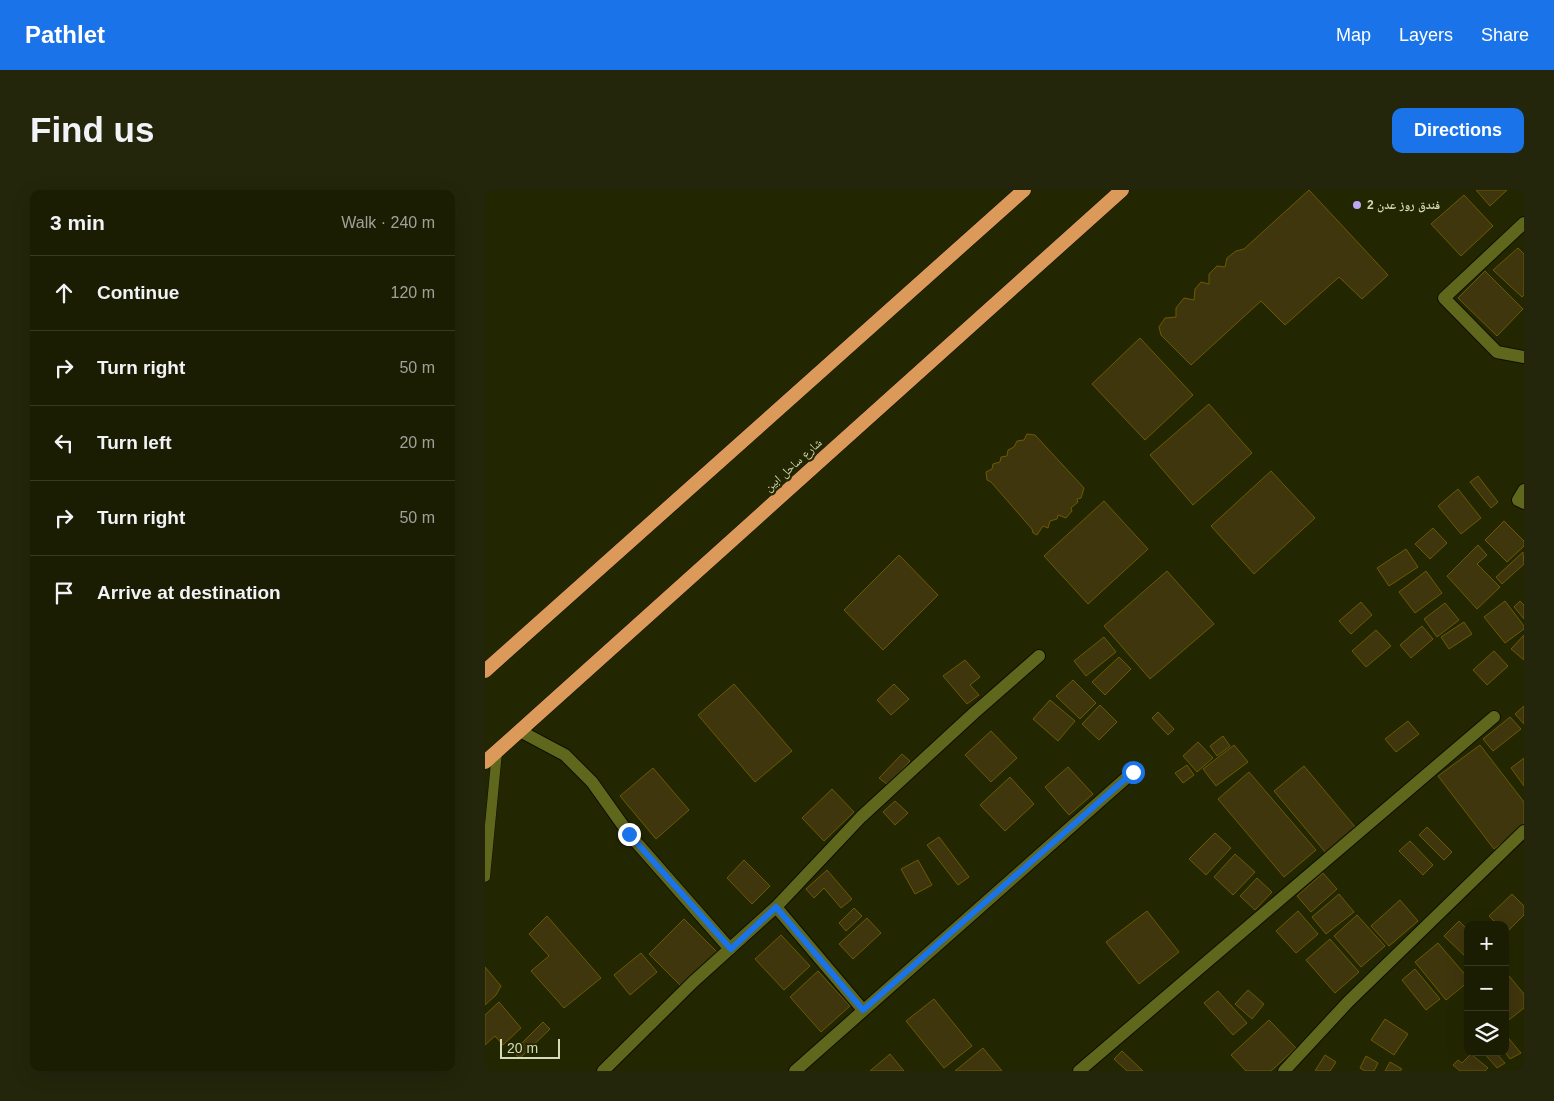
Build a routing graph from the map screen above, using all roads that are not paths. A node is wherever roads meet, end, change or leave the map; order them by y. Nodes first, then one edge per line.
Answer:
1 (1024, 190) edge
2 (1121, 190) edge
3 (1524, 223) edge
4 (1524, 357) edge
5 (1524, 490) edge
6 (1524, 503) edge
7 (1039, 656) dead end
8 (485, 671) edge
9 (1494, 717) dead end
10 (520, 731) junction
11 (497, 752) junction
12 (485, 762) edge
13 (1133, 772) dead end
14 (1524, 832) edge
15 (485, 877) edge
16 (776, 907) junction
17 (731, 949) junction
18 (863, 1010) junction
19 (603, 1071) edge
20 (795, 1071) edge
21 (1079, 1071) edge
22 (1284, 1071) edge

1 - 8 highway
2 - 10 highway, شارع ساحل ابين
3 - 4 street
5 - 6 street
7 - 16 street
9 - 21 street
10 - 11 highway, شارع ساحل ابين
10 - 17 street
11 - 12 highway, شارع ساحل ابين
11 - 15 lane
13 - 18 street
14 - 22 street
16 - 17 street
16 - 18 street
17 - 19 street
18 - 20 street

